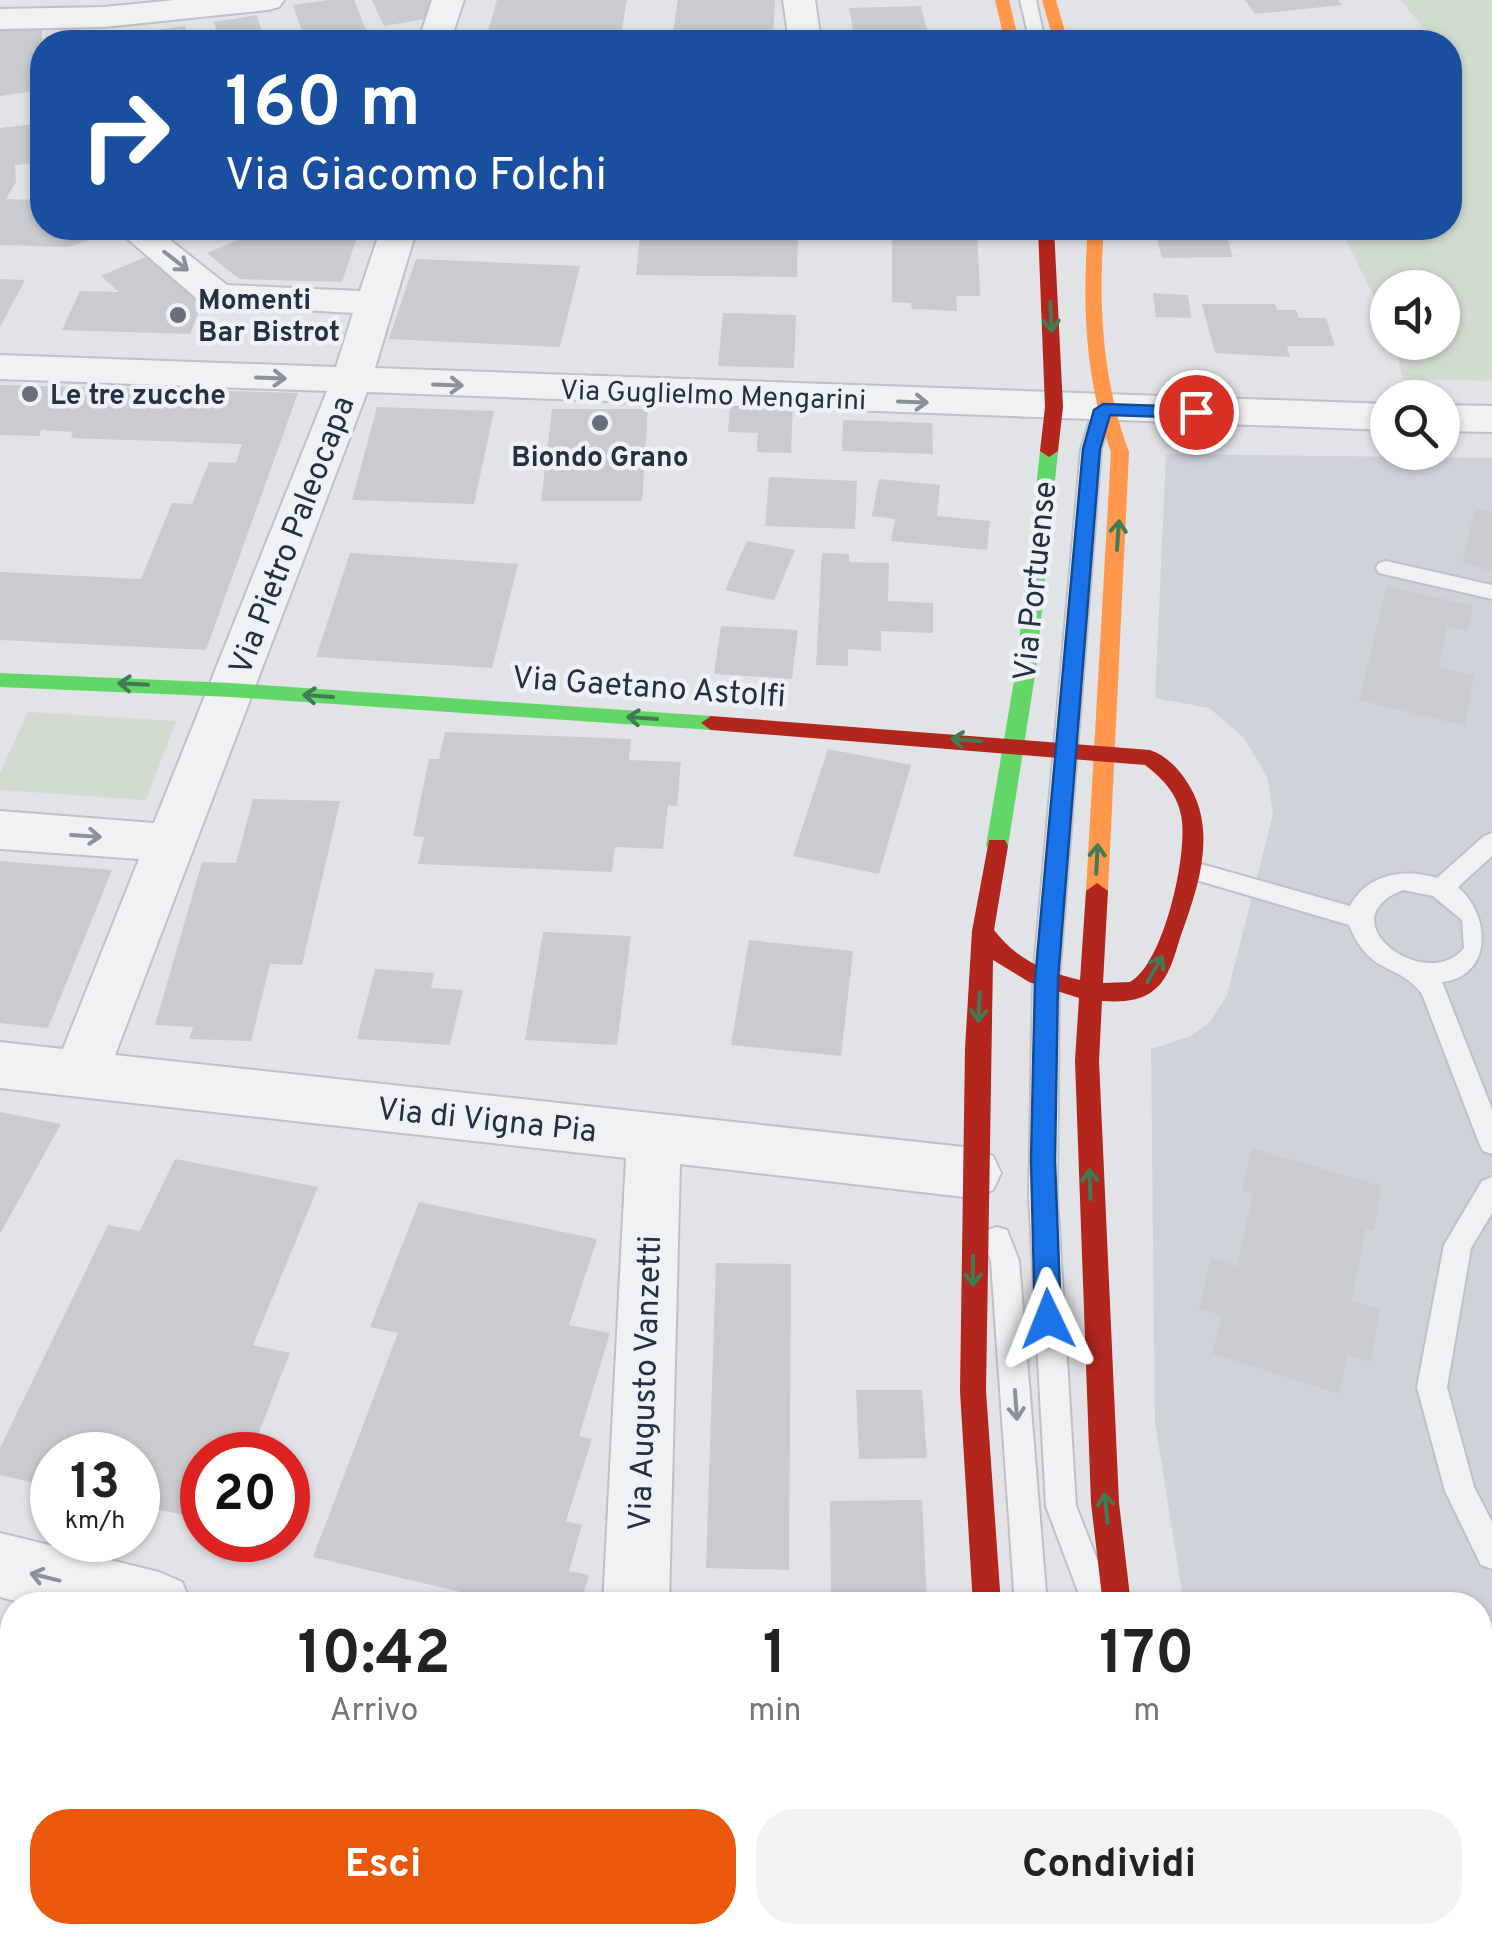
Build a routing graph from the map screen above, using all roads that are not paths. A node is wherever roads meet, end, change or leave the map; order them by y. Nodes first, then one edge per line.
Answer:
1 (268, 0) edge
2 (448, 0) edge
3 (473, 0) edge
4 (799, 0) edge
5 (1002, 0) edge
6 (1028, 0) edge
7 (1049, 0) edge
8 (0, 19) edge
9 (89, 20) edge
10 (438, 30) edge
11 (464, 30) edge
12 (803, 30) edge
13 (1009, 30) edge
14 (1035, 30) edge
15 (1058, 30) edge
16 (141, 240) edge
17 (394, 240) edge
18 (1048, 240) edge
19 (1079, 240) edge
20 (1095, 240) edge
21 (1090, 289) junction
22 (376, 303) junction
23 (204, 335) junction
24 (0, 367) edge
25 (351, 381) junction
26 (1077, 408) junction
27 (1370, 417) edge
28 (1460, 418) edge
29 (1492, 419) edge
30 (1386, 568) dead end
31 (1492, 592) edge
32 (3, 686) edge
33 (230, 690) junction
34 (1013, 744) junction
35 (1064, 748) junction
36 (1103, 752) junction
37 (0, 830) edge
38 (1492, 842) edge
39 (172, 843) junction
40 (1194, 872) junction
41 (1441, 888) junction
42 (1359, 918) junction
43 (983, 931) junction
44 (1421, 974) junction
45 (1046, 980) junction
46 (1089, 987) junction
47 (0, 1066) edge
48 (80, 1074) junction
49 (1492, 1142) edge
50 (652, 1162) dead end
51 (973, 1174) junction
52 (1492, 1189) edge
53 (1492, 1554) edge
54 (0, 1566) edge
55 (106, 1592) edge
56 (636, 1592) edge
57 (986, 1592) edge
58 (1030, 1592) edge
59 (1094, 1592) edge
60 (1115, 1592) edge

1 - 9 street
2 - 10 street
3 - 11 street
4 - 12 street
5 - 13 main road
6 - 14 lane
7 - 15 main road
8 - 9 street
16 -> 23 street
17 - 22 street, Via Pietro Paleocapa
18 -> 26 main road, Via Portuense
19 - 21 lane, Via Portuense
20 - 21 main road, Via Portuense
21 - 26 main road, Via Portuense
22 - 23 street
22 - 25 street, Via Pietro Paleocapa
23 - 24 street
23 -> 25 street, Via Guglielmo Mengarini
25 -> 26 street, Via Guglielmo Mengarini
25 - 33 street, Via Pietro Paleocapa
26 - 27 street, Via Guglielmo Mengarini
26 - 34 main road, Via Portuense
26 - 35 lane, Via Portuense
36 -> 26 main road, Via Portuense
28 - 29 street
30 - 31 lane
33 -> 32 main road, Via Gaetano Astolfi
34 -> 33 main road, Via Gaetano Astolfi
33 - 39 street, Via Pietro Paleocapa
34 - 35 main road, Via Gaetano Astolfi
34 - 43 main road, Via Portuense
35 - 36 main road
35 - 45 lane, Via Portuense
36 - 40 main road
46 -> 36 main road, Via Portuense
37 -> 39 street
38 - 41 lane
39 - 48 street, Via Pietro Paleocapa
40 - 42 lane
46 -> 40 main road
41 - 42 lane
41 - 44 lane
42 - 44 lane
43 - 45 main road
43 -> 51 main road, Via Portuense
44 - 49 lane
45 - 46 main road
45 - 59 lane, Via Portuense
60 -> 46 main road, Via Portuense
47 - 48 street, Via di Vigna Pia
48 - 51 street, Via di Vigna Pia
50 - 56 street, Via Augusto Vanzetti
51 -> 57 main road, Via Portuense
51 -> 58 lane, Via Portuense
52 - 53 lane
55 -> 54 street

